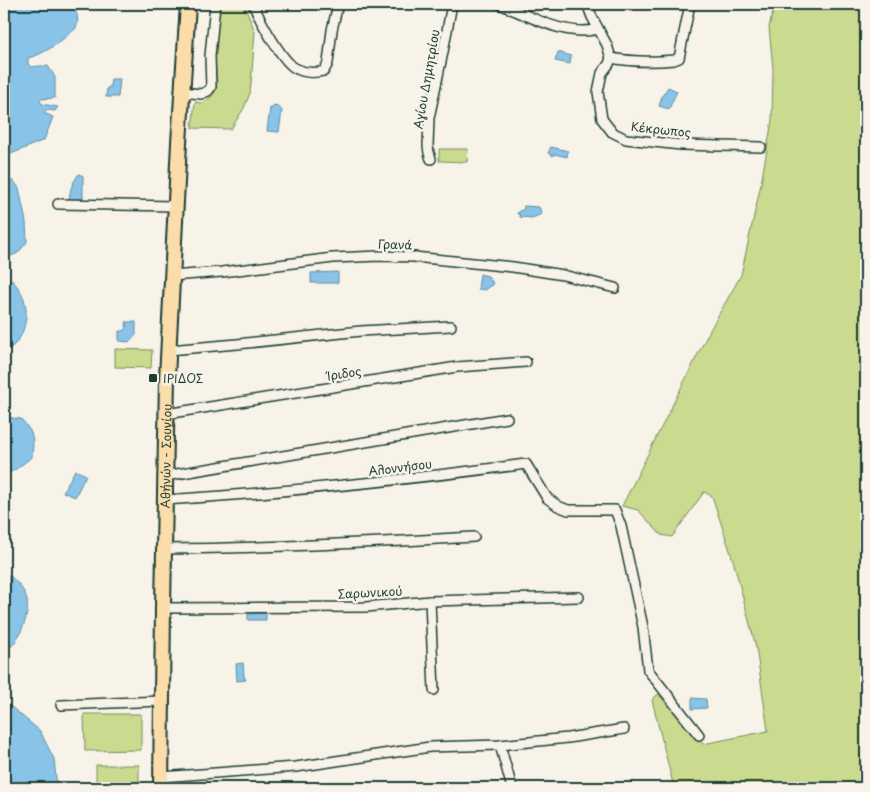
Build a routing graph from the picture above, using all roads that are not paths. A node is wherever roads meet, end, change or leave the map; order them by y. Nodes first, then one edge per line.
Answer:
1 (188, 4) edge
2 (215, 4) edge
3 (253, 4) edge
4 (338, 4) edge
5 (452, 4) edge
6 (499, 4) edge
7 (587, 4) edge
8 (690, 4) edge
9 (598, 29) junction
10 (611, 58) junction
11 (182, 92) junction
12 (760, 147) dead end
13 (431, 159) dead end
14 (58, 204) dead end
15 (176, 206) junction
16 (172, 276) junction
17 (614, 288) dead end
18 (451, 326) dead end
19 (168, 350) junction
20 (526, 362) dead end
21 (166, 414) junction
22 (507, 418) dead end
23 (165, 476) junction
24 (165, 500) junction
25 (474, 536) dead end
26 (164, 549) junction
27 (578, 597) dead end
28 (430, 600) junction
29 (163, 608) junction
30 (434, 690) dead end
31 (162, 701) junction
32 (61, 705) dead end
33 (624, 729) dead end
34 (699, 736) dead end
35 (500, 745) junction
36 (161, 783) edge
37 (512, 788) edge

1 - 11 main road, Αθήνών - Σουνίου
2 - 11 street
3 - 4 street
5 - 13 street, Αγίου Δημητρίου
6 - 9 street
7 - 9 street
8 - 10 street
9 - 10 street
10 - 12 street, Κέκρωπος
11 - 15 main road, Αθήνών - Σουνίου
14 - 15 street
15 - 16 main road, Αθήνών - Σουνίου
16 - 17 street, Γρανά
16 - 19 main road, Αθήνών - Σουνίου
18 - 19 street
19 - 21 main road, Αθήνών - Σουνίου
20 - 21 street, Ίριδος
21 - 23 main road, Αθήνών - Σουνίου
22 - 23 street
23 - 24 main road, Αθήνών - Σουνίου
24 - 26 main road, Αθήνών - Σουνίου
24 - 34 street, Αλοννήσου
25 - 26 street
26 - 29 main road, Αθήνών - Σουνίου
27 - 28 street, Σαρωνικού
28 - 29 street, Σαρωνικού
28 - 30 street
29 - 31 main road, Αθήνών - Σουνίου
31 - 32 street
31 - 36 main road, Αθήνών - Σουνίου
33 - 35 street
35 - 36 street
35 - 37 street

